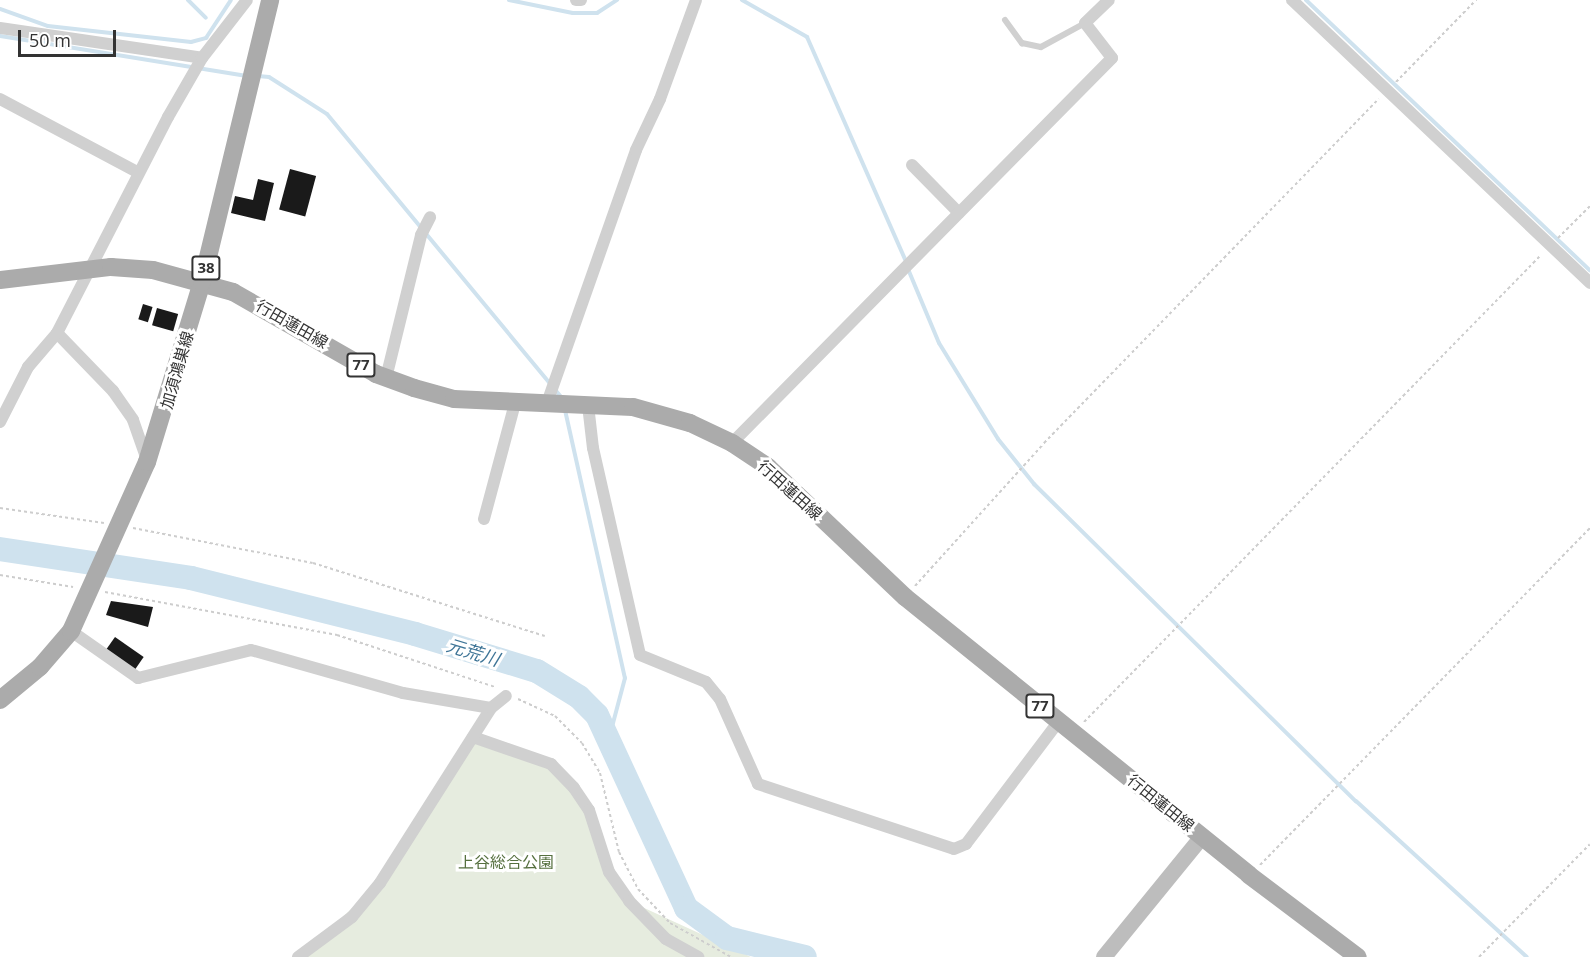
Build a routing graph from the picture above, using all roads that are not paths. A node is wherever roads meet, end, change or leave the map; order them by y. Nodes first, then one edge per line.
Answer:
1 (247, 0) edge
2 (270, 0) edge
3 (576, 0) edge
4 (581, 0) edge
5 (696, 0) edge
6 (1109, 0) edge
7 (1292, 0) edge
8 (1005, 20) dead end
9 (1085, 23) junction
10 (0, 28) edge
11 (202, 58) junction
12 (0, 99) edge
13 (912, 165) dead end
14 (139, 173) junction
15 (959, 213) junction
16 (430, 217) dead end
17 (93, 268) junction
18 (0, 280) edge
19 (202, 282) junction
20 (1590, 283) edge
21 (57, 333) junction
22 (386, 378) junction
23 (515, 403) junction
24 (547, 403) junction
25 (588, 405) junction
26 (0, 422) edge
27 (732, 443) junction
28 (147, 462) junction
29 (484, 519) dead end
30 (71, 631) junction
31 (506, 696) road end
32 (0, 700) edge
33 (491, 708) junction
34 (1059, 720) junction
35 (473, 737) junction
36 (1202, 837) junction
37 (298, 957) edge
38 (698, 957) edge
39 (1104, 957) edge
40 (1358, 957) edge

1 - 11 street
2 - 19 main road, 加須鴻巣線 / 38
3 - 4 street
5 - 24 street
6 - 9 street
7 - 20 street
8 - 9 lane
9 - 15 street
10 - 11 street
11 - 14 street
12 - 14 street
13 - 15 street
14 - 17 street
15 - 27 street
16 - 22 street
17 - 18 main road, 行田蓮田線 / 77
17 - 19 main road, 行田蓮田線 / 77
17 - 21 street
19 - 22 main road, 行田蓮田線 / 77
19 - 28 main road, 加須鴻巣線 / 38
21 - 26 street
21 - 28 street
22 - 23 main road, 行田蓮田線 / 77
23 - 24 main road, 行田蓮田線 / 77
23 - 29 street
24 - 25 main road, 行田蓮田線 / 77
25 - 27 main road, 行田蓮田線 / 77
25 - 34 street
27 - 34 main road, 行田蓮田線 / 77
28 - 30 main road, 加須鴻巣線 / 38
30 - 32 main road, 加須鴻巣線 / 38
30 - 33 street
31 - 33 street
33 - 35 street
34 - 36 main road, 行田蓮田線 / 77
35 - 37 street
35 - 38 street
36 - 39 street
36 - 40 main road, 行田蓮田線 / 77

